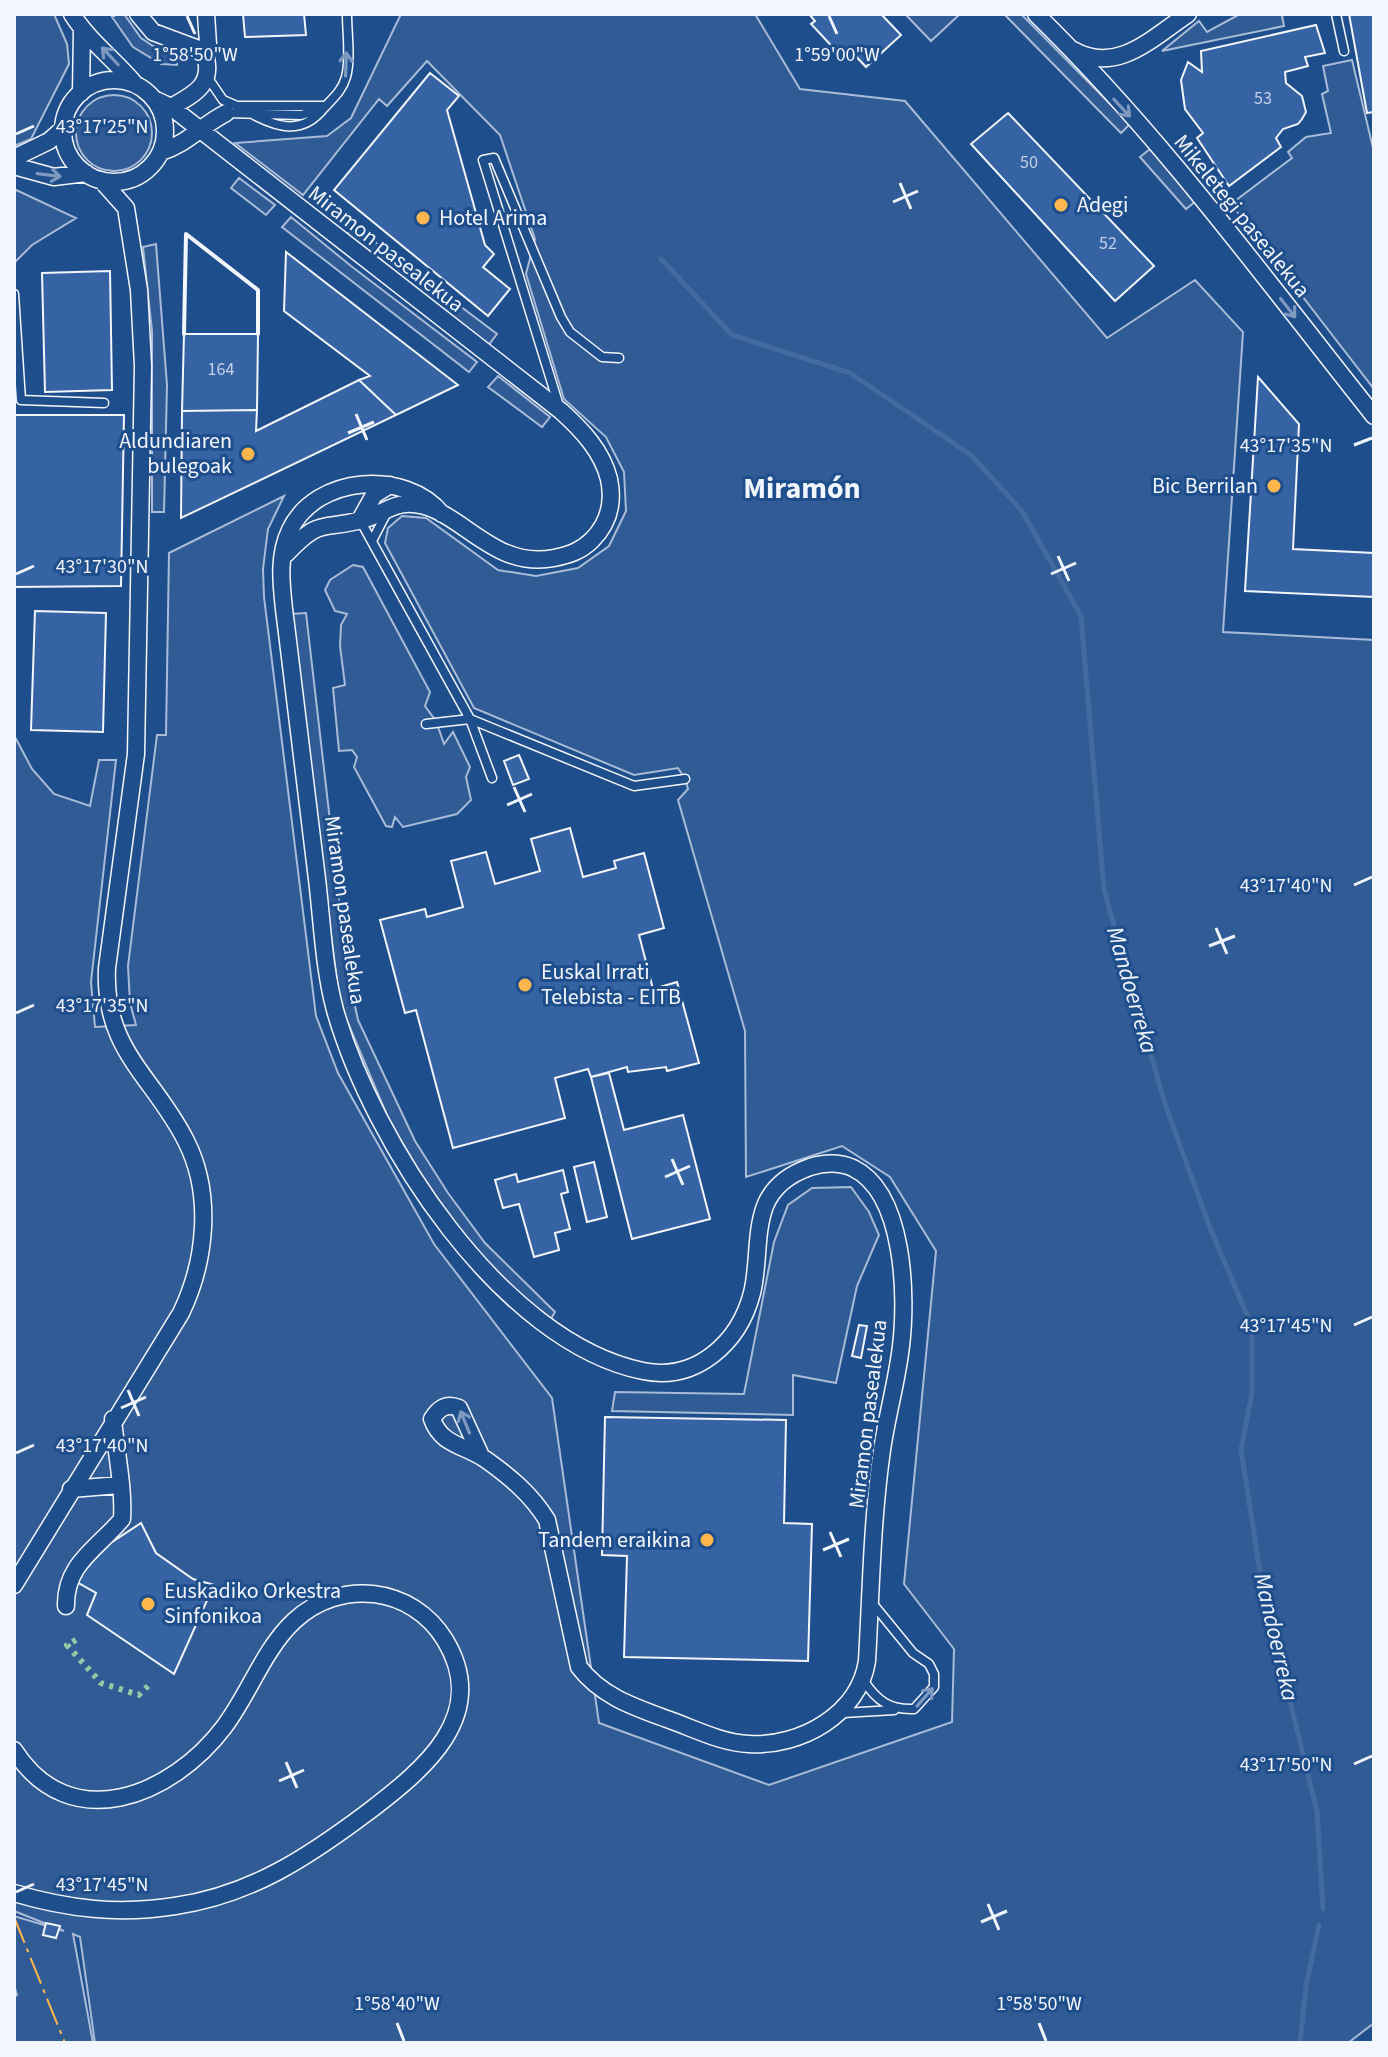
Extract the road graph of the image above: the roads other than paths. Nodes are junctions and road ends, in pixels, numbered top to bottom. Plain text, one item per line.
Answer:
1 (72, 14) edge
2 (138, 14) edge
3 (206, 14) edge
4 (347, 14) edge
5 (1036, 14) edge
6 (1188, 14) edge
7 (1336, 14) edge
8 (82, 29) junction
9 (1071, 49) junction
10 (204, 51) junction
11 (1344, 51) dead end
12 (208, 78) junction
13 (136, 85) junction
14 (81, 93) junction
15 (154, 99) junction
16 (326, 106) junction
17 (171, 107) junction
18 (226, 113) joint
19 (64, 128) junction
20 (199, 130) junction
21 (161, 152) junction
22 (14, 158) edge
23 (14, 166) edge
24 (142, 174) junction
25 (93, 176) junction
26 (126, 208) junction
27 (14, 294) edge
28 (619, 358) dead end
29 (104, 403) dead end
30 (561, 411) junction
31 (1374, 416) edge
32 (390, 485) junction
33 (329, 495) junction
34 (390, 508) junction
35 (442, 514) junction
36 (335, 524) junction
37 (362, 527) junction
38 (372, 541) junction
39 (282, 558) junction
40 (470, 719) junction
41 (426, 724) dead end
42 (492, 778) dead end
43 (685, 779) dead end
44 (113, 1419) junction
45 (481, 1456) dead end
46 (119, 1485) junction
47 (71, 1489) junction
48 (14, 1585) edge
49 (871, 1601) junction
50 (66, 1606) dead end
51 (864, 1681) junction
52 (898, 1710) junction
53 (843, 1713) junction
54 (14, 1750) edge
55 (14, 1893) edge

1 - 8 street, Miramon pasealekua
2 - 10 street
3 - 10 street
16 -> 4 lane
5 - 9 street, Mikeletegi pasealekua
6 - 9 street
7 - 11 lane
13 -> 8 street, Miramon pasealekua
8 - 14 street
9 -> 31 street, Mikeletegi pasealekua
10 - 12 street
12 - 16 lane
12 - 17 street
13 - 14 street
13 - 15 street, Miramon pasealekua
14 - 19 street
15 - 17 street, Miramon pasealekua
15 - 21 street
16 - 18 lane
17 - 20 street, Miramon pasealekua
18 - 20 street
19 - 22 street
19 - 25 street
20 - 21 street
20 - 30 street, Miramon pasealekua
21 - 24 street
23 -> 25 street
24 - 25 street
24 - 26 street
25 - 26 street
26 - 44 street
27 - 29 lane
28 - 30 lane
30 - 35 street, Miramon pasealekua
32 - 33 street, Miramon pasealekua
32 - 35 street, Miramon pasealekua
32 - 37 street
33 - 36 street
33 - 39 street, Miramon pasealekua
34 - 35 street, Miramon pasealekua
34 - 37 street, Miramon pasealekua
34 - 38 lane
36 - 37 street, Miramon pasealekua
36 - 39 street, Miramon pasealekua
37 - 38 lane
38 - 40 lane
39 - 49 street, Miramon pasealekua
40 - 41 lane
40 - 42 lane
40 - 43 lane
44 - 46 street
44 - 47 street
45 - 53 street
46 - 47 street
46 - 50 street
47 - 48 street
49 - 51 street, Miramon pasealekua
52 -> 49 lane
51 - 52 lane
51 - 53 street, Miramon pasealekua
52 - 53 lane
54 - 55 street

